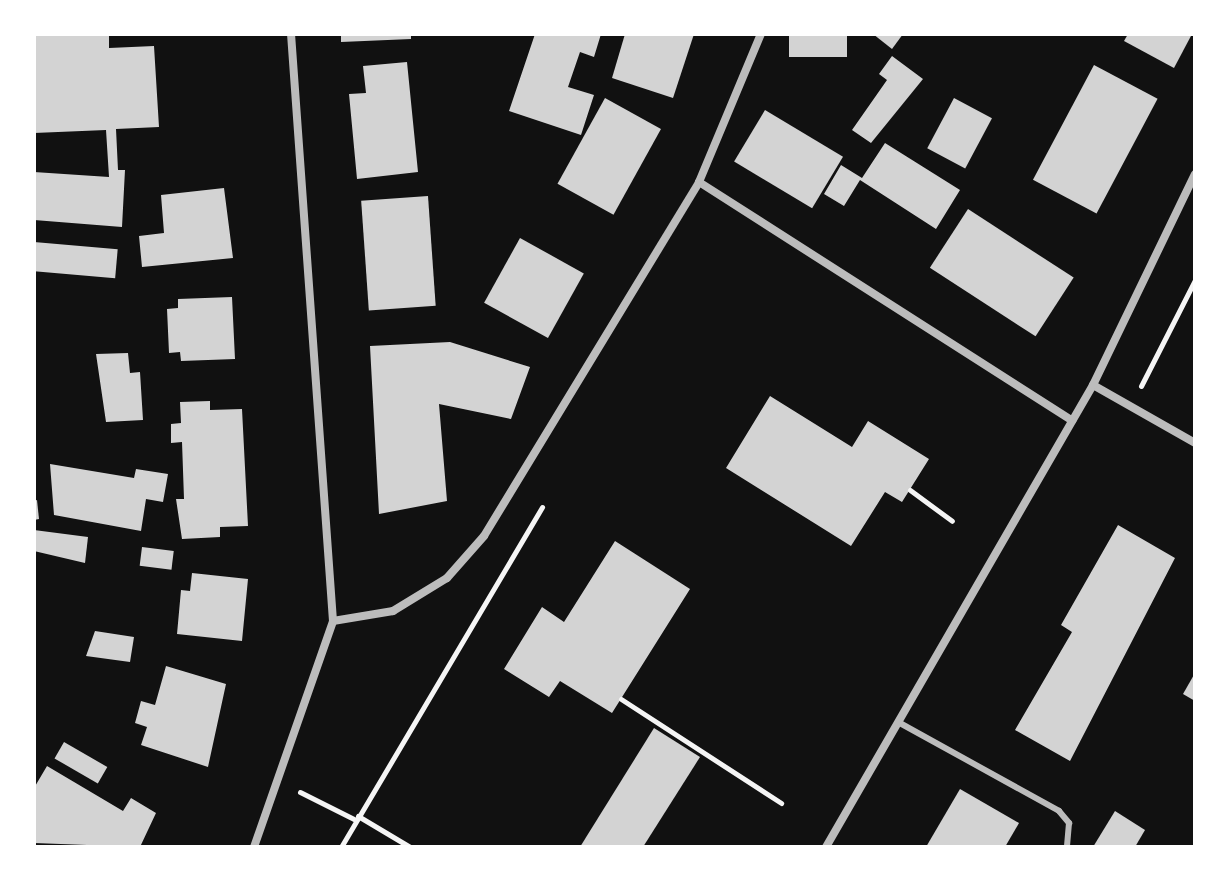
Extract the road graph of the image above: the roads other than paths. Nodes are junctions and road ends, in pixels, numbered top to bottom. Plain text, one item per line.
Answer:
1 (291, 34) edge
2 (761, 34) edge
3 (1195, 174) edge
4 (699, 182) junction
5 (1093, 385) junction
6 (1072, 421) junction
7 (1195, 443) edge
8 (333, 621) junction
9 (898, 722) junction
10 (254, 847) edge
11 (826, 847) edge
12 (1067, 847) edge

1 - 8 street
2 - 4 street
3 - 5 street
4 - 6 street
4 - 8 street
5 - 6 street
5 - 7 street
6 - 9 street
8 - 10 street
9 - 11 street
9 - 12 lane

